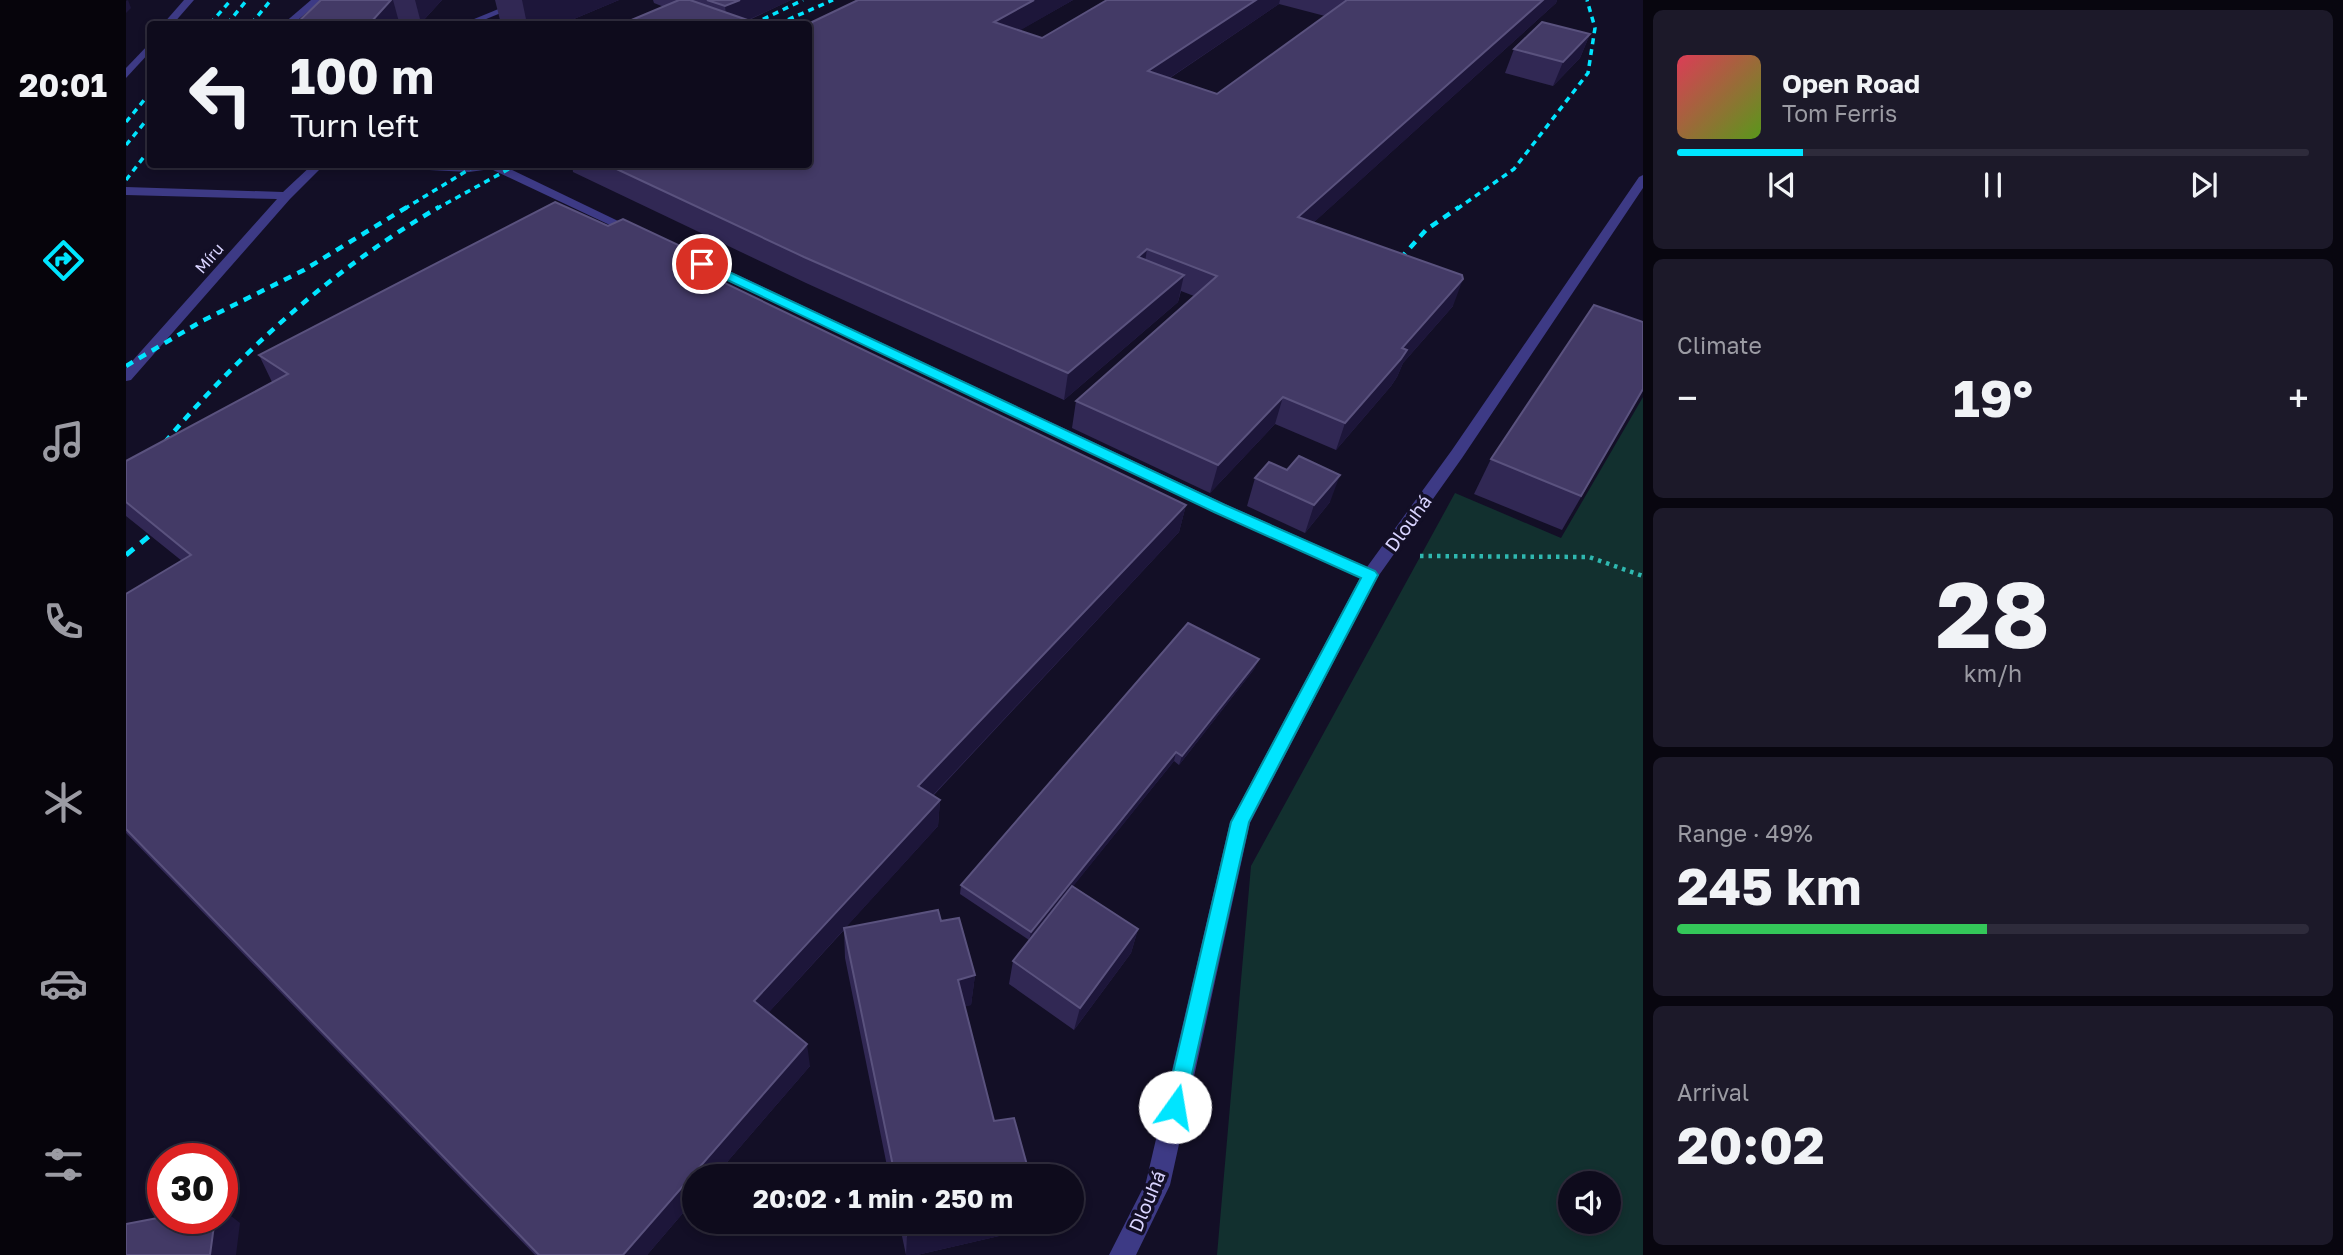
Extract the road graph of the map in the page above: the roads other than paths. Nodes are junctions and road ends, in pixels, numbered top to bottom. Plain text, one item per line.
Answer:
1 (189, 0) edge
2 (317, 0) edge
3 (489, 0) edge
4 (528, 0) edge
5 (172, 21) edge
6 (292, 21) edge
7 (469, 21) edge
8 (474, 21) edge
9 (147, 50) edge
10 (126, 75) edge
11 (316, 168) edge
12 (449, 168) edge
13 (479, 168) edge
14 (502, 168) edge
15 (1643, 179) edge
16 (126, 191) edge
17 (286, 196) junction
18 (643, 236) edge
19 (693, 260) edge
20 (126, 377) edge
21 (1370, 575) junction
22 (1122, 1255) edge

1 - 5 street
2 - 6 street
3 - 7 street
4 - 8 street
9 - 10 street
11 - 17 street, Míru
12 - 13 street
14 - 18 street
15 - 21 street, Dlouhá
16 - 17 street
17 - 20 street, Míru
19 - 21 street
21 - 22 street, Dlouhá

